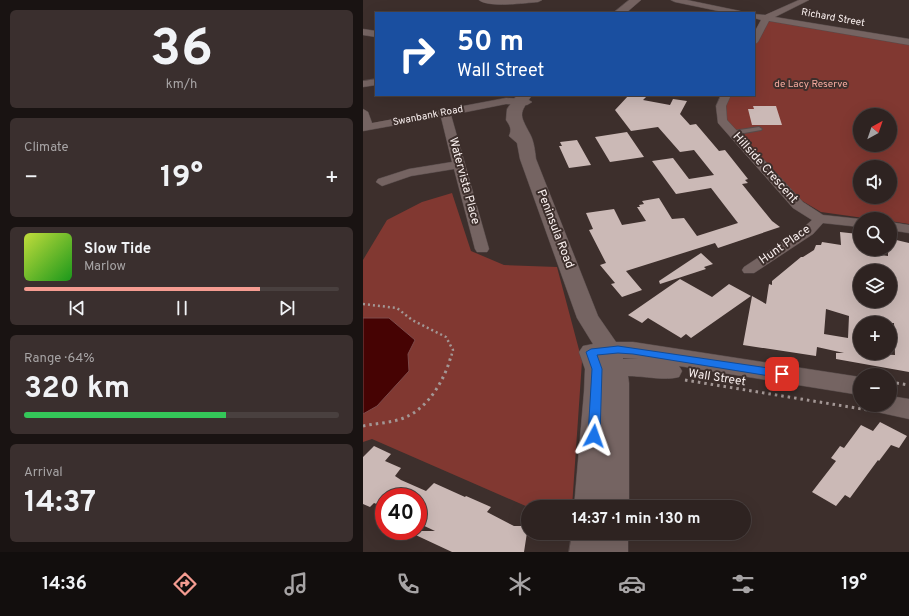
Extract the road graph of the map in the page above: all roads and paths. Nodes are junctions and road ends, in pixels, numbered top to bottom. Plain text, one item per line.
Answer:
1 (483, 0) edge
2 (538, 0) edge
3 (636, 0) edge
4 (675, 0) edge
5 (805, 0) edge
6 (624, 7) edge
7 (735, 12) edge
8 (755, 16) edge
9 (766, 18) junction
10 (363, 32) edge
11 (375, 34) edge
12 (755, 40) edge
13 (909, 42) edge
14 (375, 82) edge
15 (363, 84) edge
16 (726, 96) edge
17 (524, 101) edge
18 (363, 112) edge
19 (445, 113) junction
20 (366, 128) edge
21 (759, 129) dead end
22 (733, 133) junction
23 (460, 164) junction
24 (382, 182) dead end
25 (820, 219) junction
26 (853, 222) edge
27 (897, 227) edge
28 (909, 229) edge
29 (482, 250) dead end
30 (749, 270) dead end
31 (363, 304) edge
32 (602, 360) junction
33 (683, 380) dead end
34 (897, 383) edge
35 (909, 385) edge
36 (897, 392) edge
37 (909, 394) edge
38 (853, 396) edge
39 (853, 396) edge
40 (897, 406) edge
41 (909, 409) edge
42 (363, 426) edge
43 (589, 500) edge
44 (614, 500) edge
45 (586, 540) edge
46 (613, 540) edge
47 (585, 552) edge
48 (612, 552) edge

1 - 2 street
3 - 6 street
4 - 7 street
5 - 9 street
8 - 9 street, Richard Street
9 - 12 street
9 - 13 street, Richard Street
10 - 11 street
14 - 15 street
16 - 22 street, Hillside Crescent
17 - 19 street, Swanbank Road
17 - 32 street, Peninsula Road
18 - 20 street
19 - 20 street, Swanbank Road
19 - 23 street, Watervista Place
21 - 22 lane
22 - 25 street, Hillside Crescent
23 - 24 street
23 - 29 street, Watervista Place
25 - 26 street, Hillside Crescent
25 - 30 street, Hunt Place
27 - 28 street
31 - 42 path
32 - 38 street, Wall Street
32 - 43 street, Peninsula Road
32 - 44 street, Peninsula Road
33 - 39 path
34 - 35 path
36 - 37 street
40 - 41 street, Wall Street
45 - 47 street
46 - 48 street

